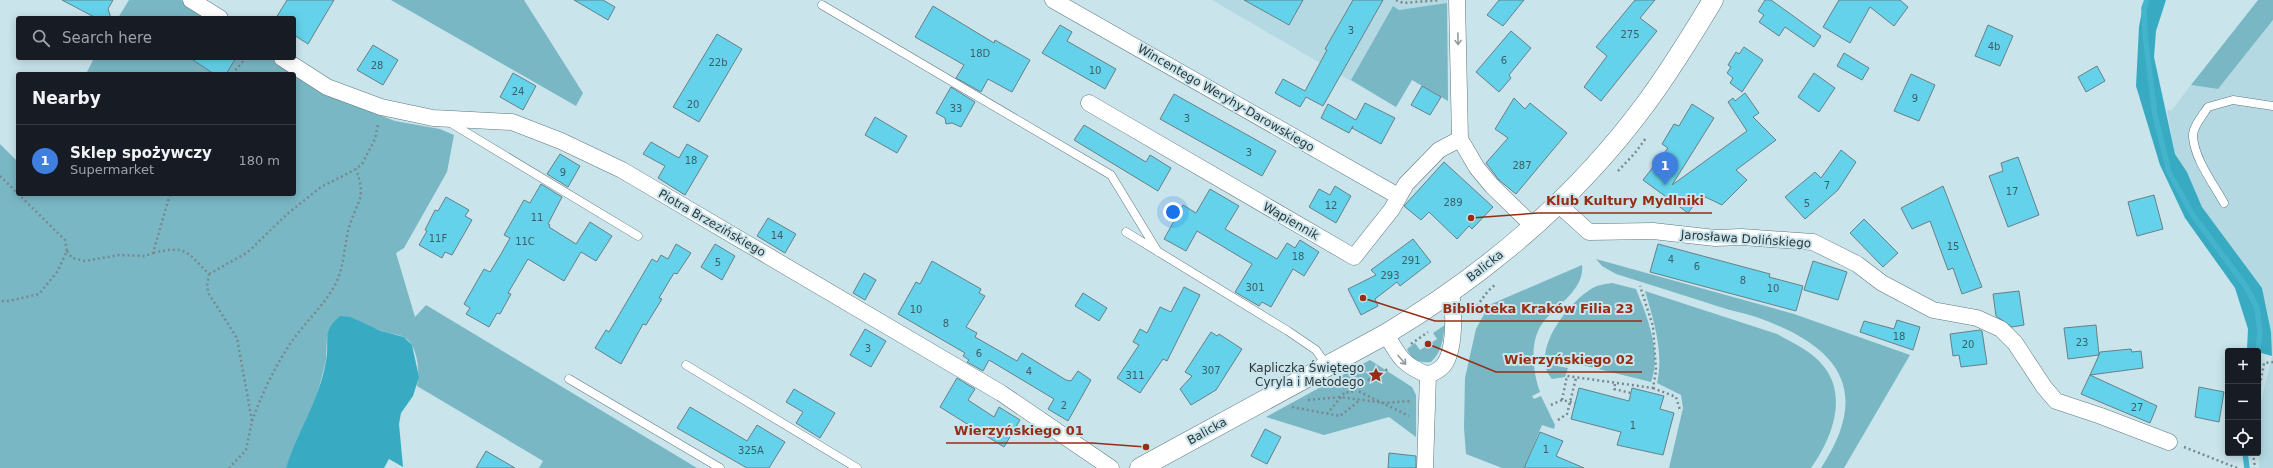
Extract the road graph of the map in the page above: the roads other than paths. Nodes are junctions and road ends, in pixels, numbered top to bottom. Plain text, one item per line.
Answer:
1 (191, 0) edge
2 (1053, 0) edge
3 (1458, 0) edge
4 (1713, 0) edge
5 (822, 4) dead end
6 (217, 16) edge
7 (285, 60) edge
8 (1089, 103) dead end
9 (2273, 106) edge
10 (443, 119) junction
11 (1460, 139) junction
12 (1398, 196) junction
13 (2224, 203) dead end
14 (1558, 204) junction
15 (1534, 226) junction
16 (1126, 232) dead end
17 (638, 236) dead end
18 (1158, 252) junction
19 (1451, 292) junction
20 (1386, 334) junction
21 (686, 365) dead end
22 (1327, 366) junction
23 (1428, 375) junction
24 (569, 379) dead end
25 (2169, 442) road end
26 (720, 468) edge
27 (857, 468) edge
28 (1110, 468) edge
29 (1140, 468) edge
30 (1425, 468) edge

1 - 6 street
2 - 12 street, Wincentego Weryhy-Darowskiego
3 -> 11 street
4 - 14 street, Balicka
5 - 18 lane
7 - 10 street, Piotra Brzezińskiego
8 - 12 street, Wapiennik
9 - 13 lane
10 - 17 lane
10 - 28 street, Piotra Brzezińskiego
11 - 12 street, Wapiennik
11 - 15 street
14 - 15 street, Balicka
14 - 25 street, Jarosława Dolińskiego
15 - 19 street, Balicka
16 - 18 lane
18 - 22 lane
19 - 20 street, Balicka
19 - 23 street
20 - 22 street, Balicka
20 -> 23 street
21 - 27 lane
22 - 29 street, Balicka
23 - 30 street
24 - 26 lane

